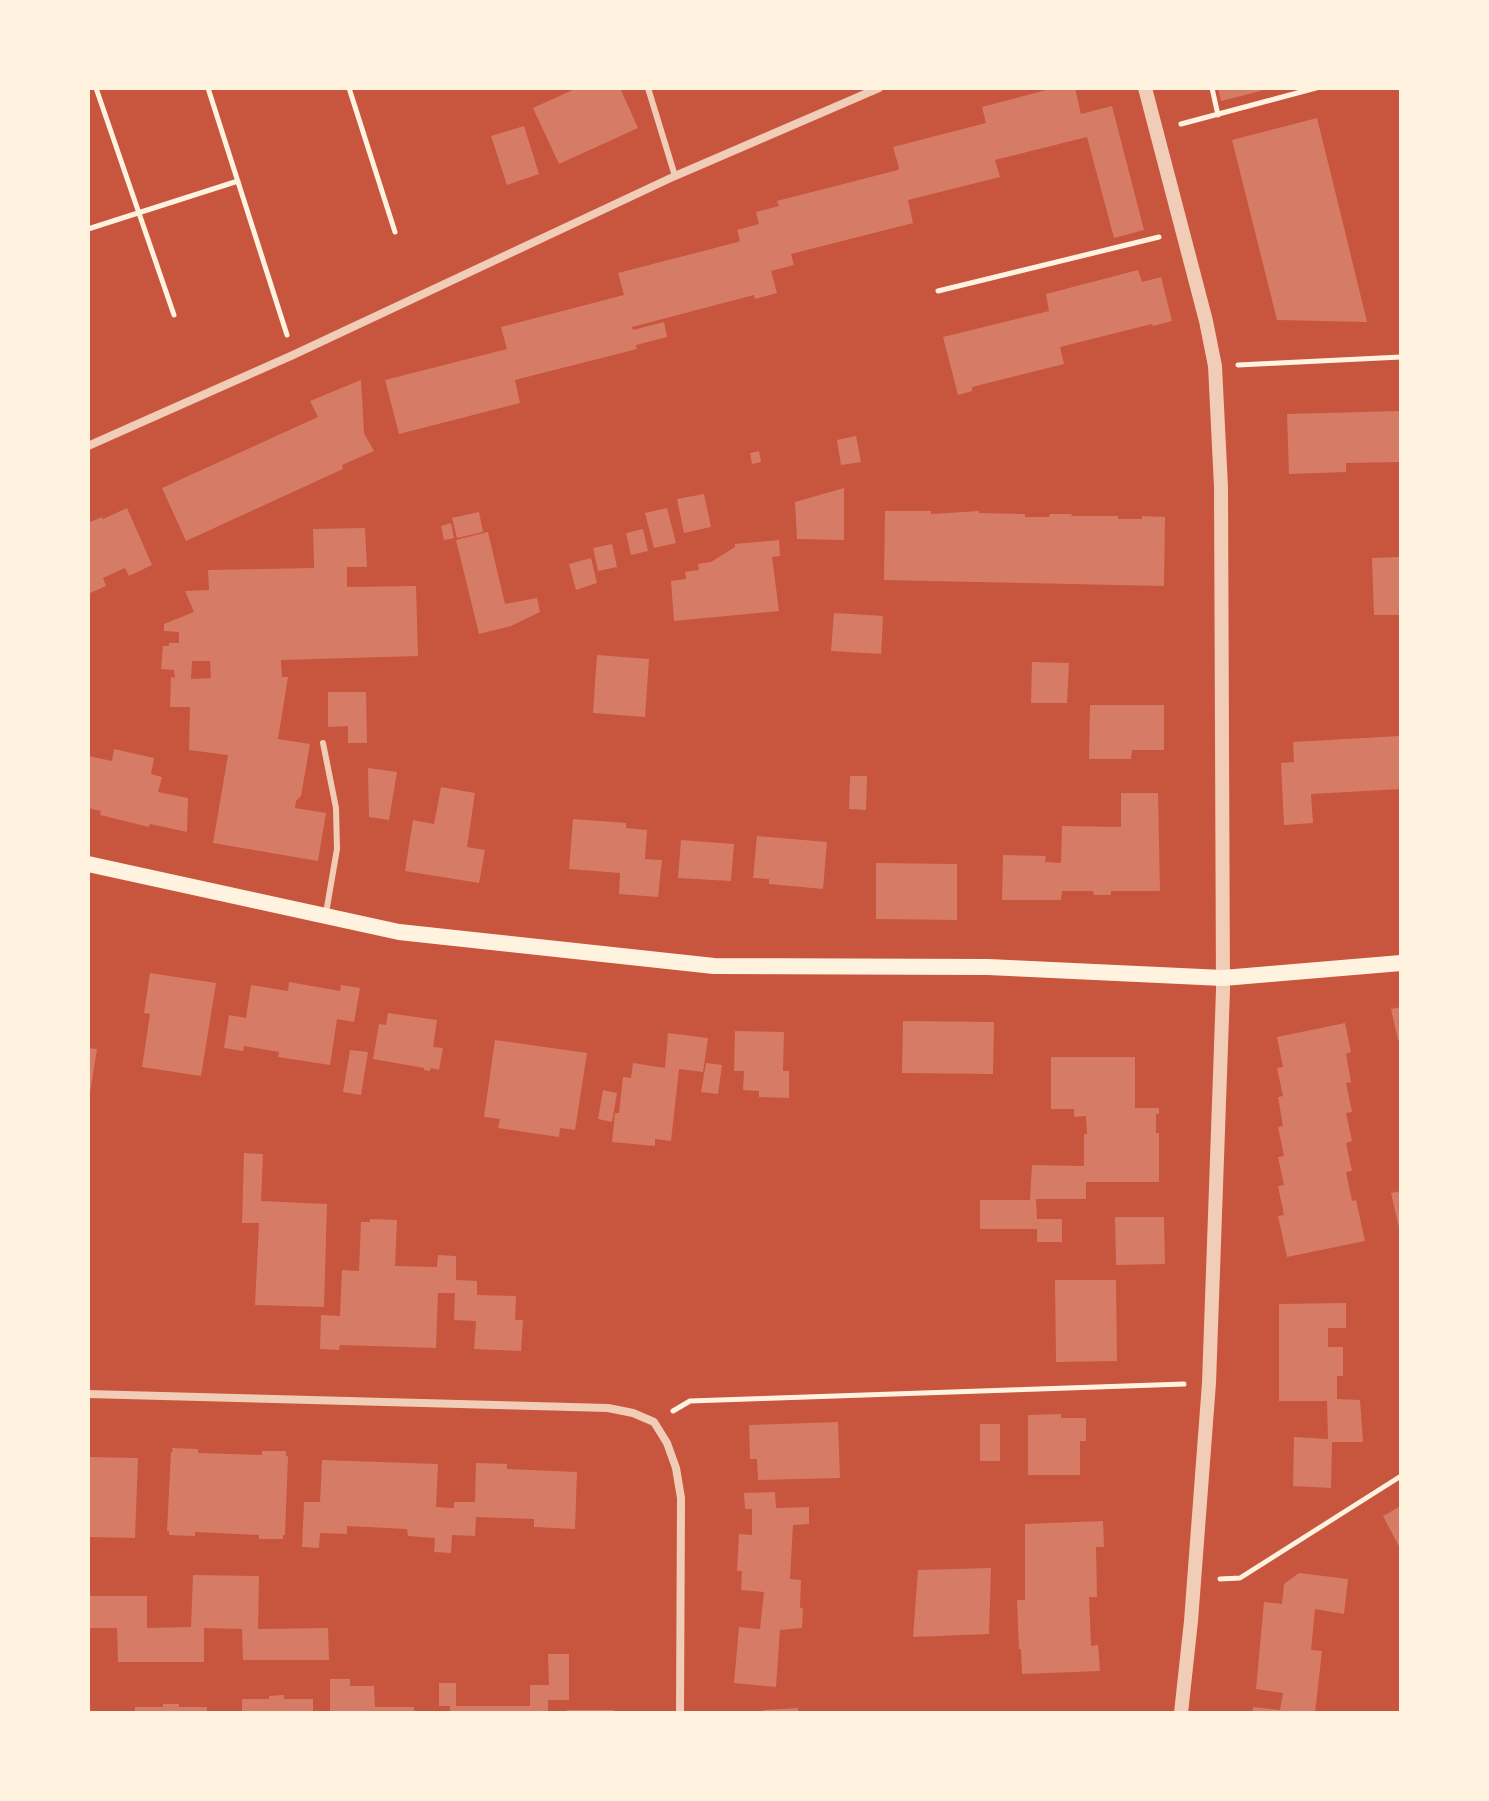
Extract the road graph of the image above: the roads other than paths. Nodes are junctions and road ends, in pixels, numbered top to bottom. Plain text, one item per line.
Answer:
1 (648, 88) edge
2 (879, 88) edge
3 (1145, 88) edge
4 (675, 176) junction
5 (88, 446) edge
6 (323, 743) dead end
7 (88, 864) edge
8 (325, 916) junction
9 (1401, 963) edge
10 (1223, 978) junction
11 (88, 1394) edge
12 (680, 1713) edge
13 (1181, 1713) edge

1 - 4 lane
2 - 4 street
3 - 10 street
4 - 5 street
6 - 8 lane
7 - 8 main road
8 - 10 main road
9 - 10 main road
10 - 13 street
11 - 12 street

